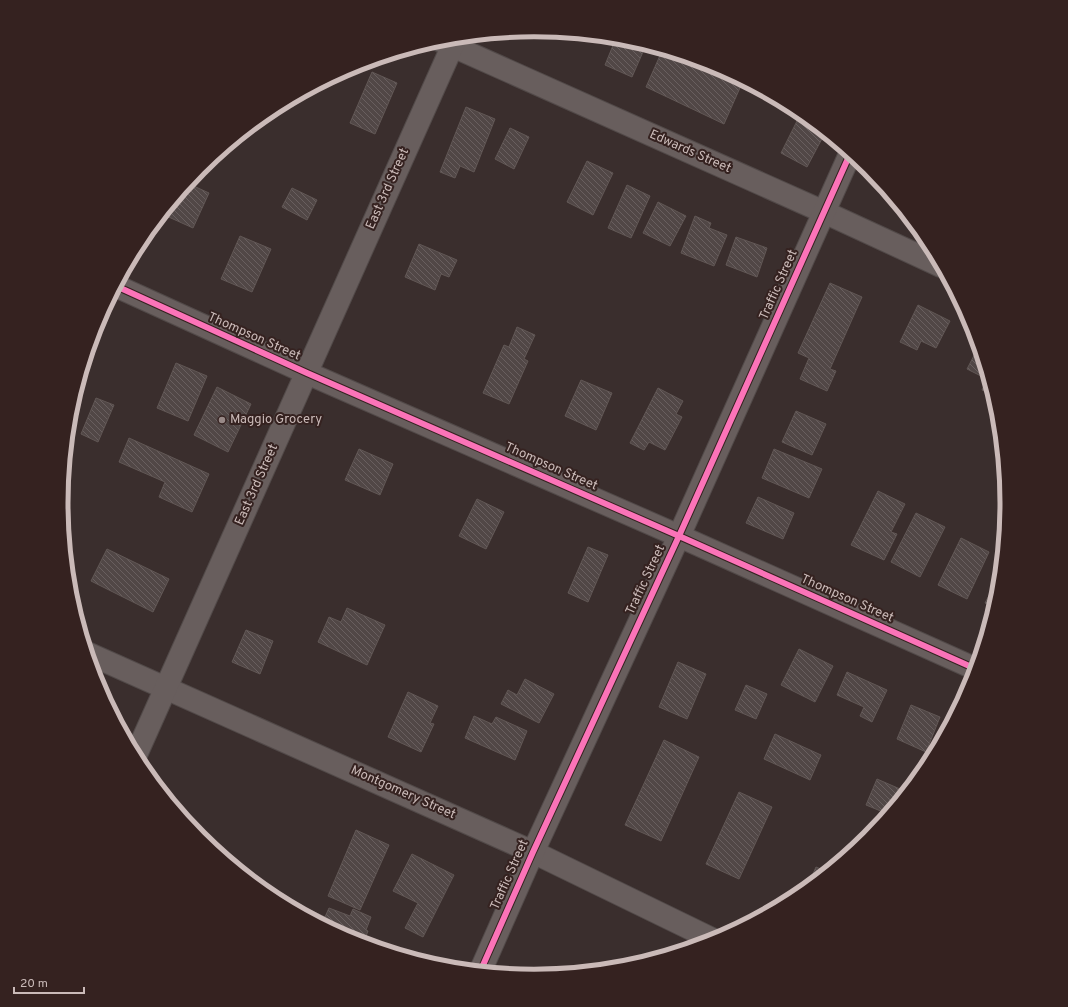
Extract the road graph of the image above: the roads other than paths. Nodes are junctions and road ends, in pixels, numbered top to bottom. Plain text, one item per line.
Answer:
1 (455, 44) edge
2 (447, 45) edge
3 (848, 159) edge
4 (824, 212) junction
5 (933, 262) edge
6 (121, 288) edge
7 (307, 373) junction
8 (679, 536) junction
9 (93, 656) edge
10 (971, 667) edge
11 (166, 688) junction
12 (138, 750) edge
13 (533, 852) junction
14 (707, 936) edge
15 (482, 967) edge

1 - 4 street, Edwards Street
2 - 7 street, East 3rd Street
3 - 4 street, Traffic Street
4 - 5 street, Edwards Street
4 - 8 street, Traffic Street
6 - 7 street, Thompson Street
7 - 8 street, Thompson Street
7 - 11 street, East 3rd Street
8 - 10 street, Thompson Street
8 - 13 street, Traffic Street
9 - 11 street, Montgomery Street
11 - 12 street, East 3rd Street
11 - 13 street, Montgomery Street
13 - 14 street, Montgomery Street
13 - 15 street, Traffic Street

